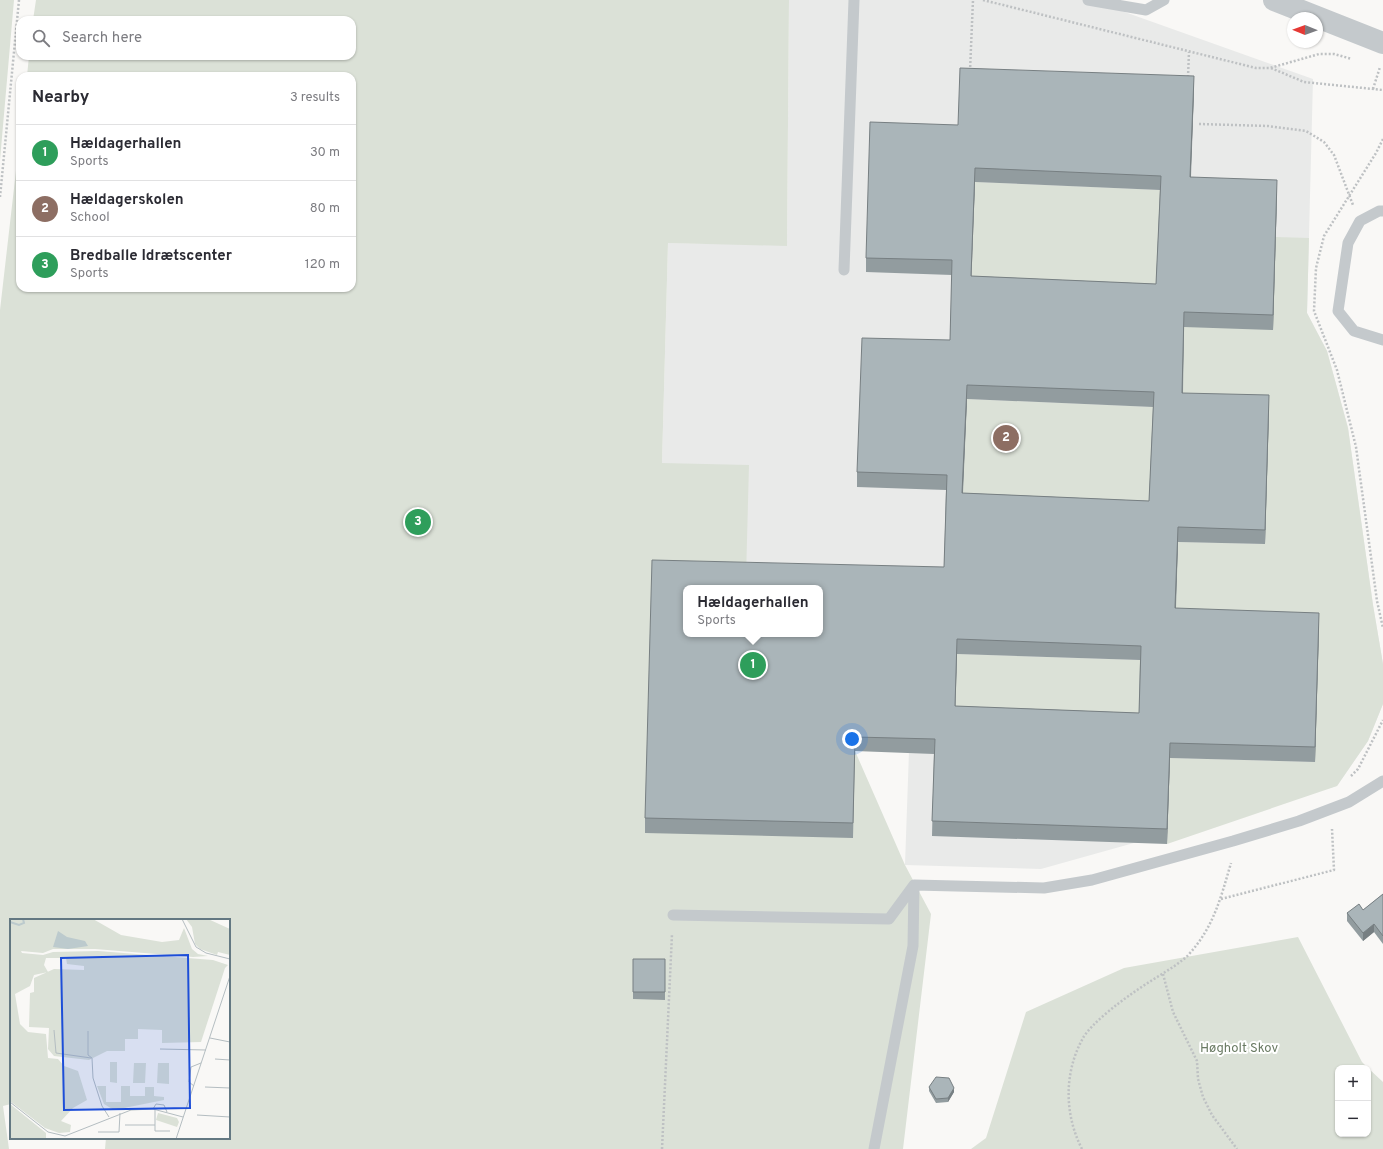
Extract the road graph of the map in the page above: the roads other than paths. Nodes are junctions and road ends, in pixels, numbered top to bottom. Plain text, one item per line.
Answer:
1 (854, 0) edge
2 (1088, 0) edge
3 (1164, 0) edge
4 (1274, 0) edge
5 (1383, 44) edge
6 (1383, 211) edge
7 (844, 270) dead end
8 (1383, 340) edge
9 (1383, 781) edge
10 (914, 885) junction
11 (673, 915) road end
12 (874, 1149) edge

1 - 7 lane
2 - 3 lane
4 - 5 street
6 - 8 lane
9 - 10 lane
10 - 11 lane
10 - 12 lane

